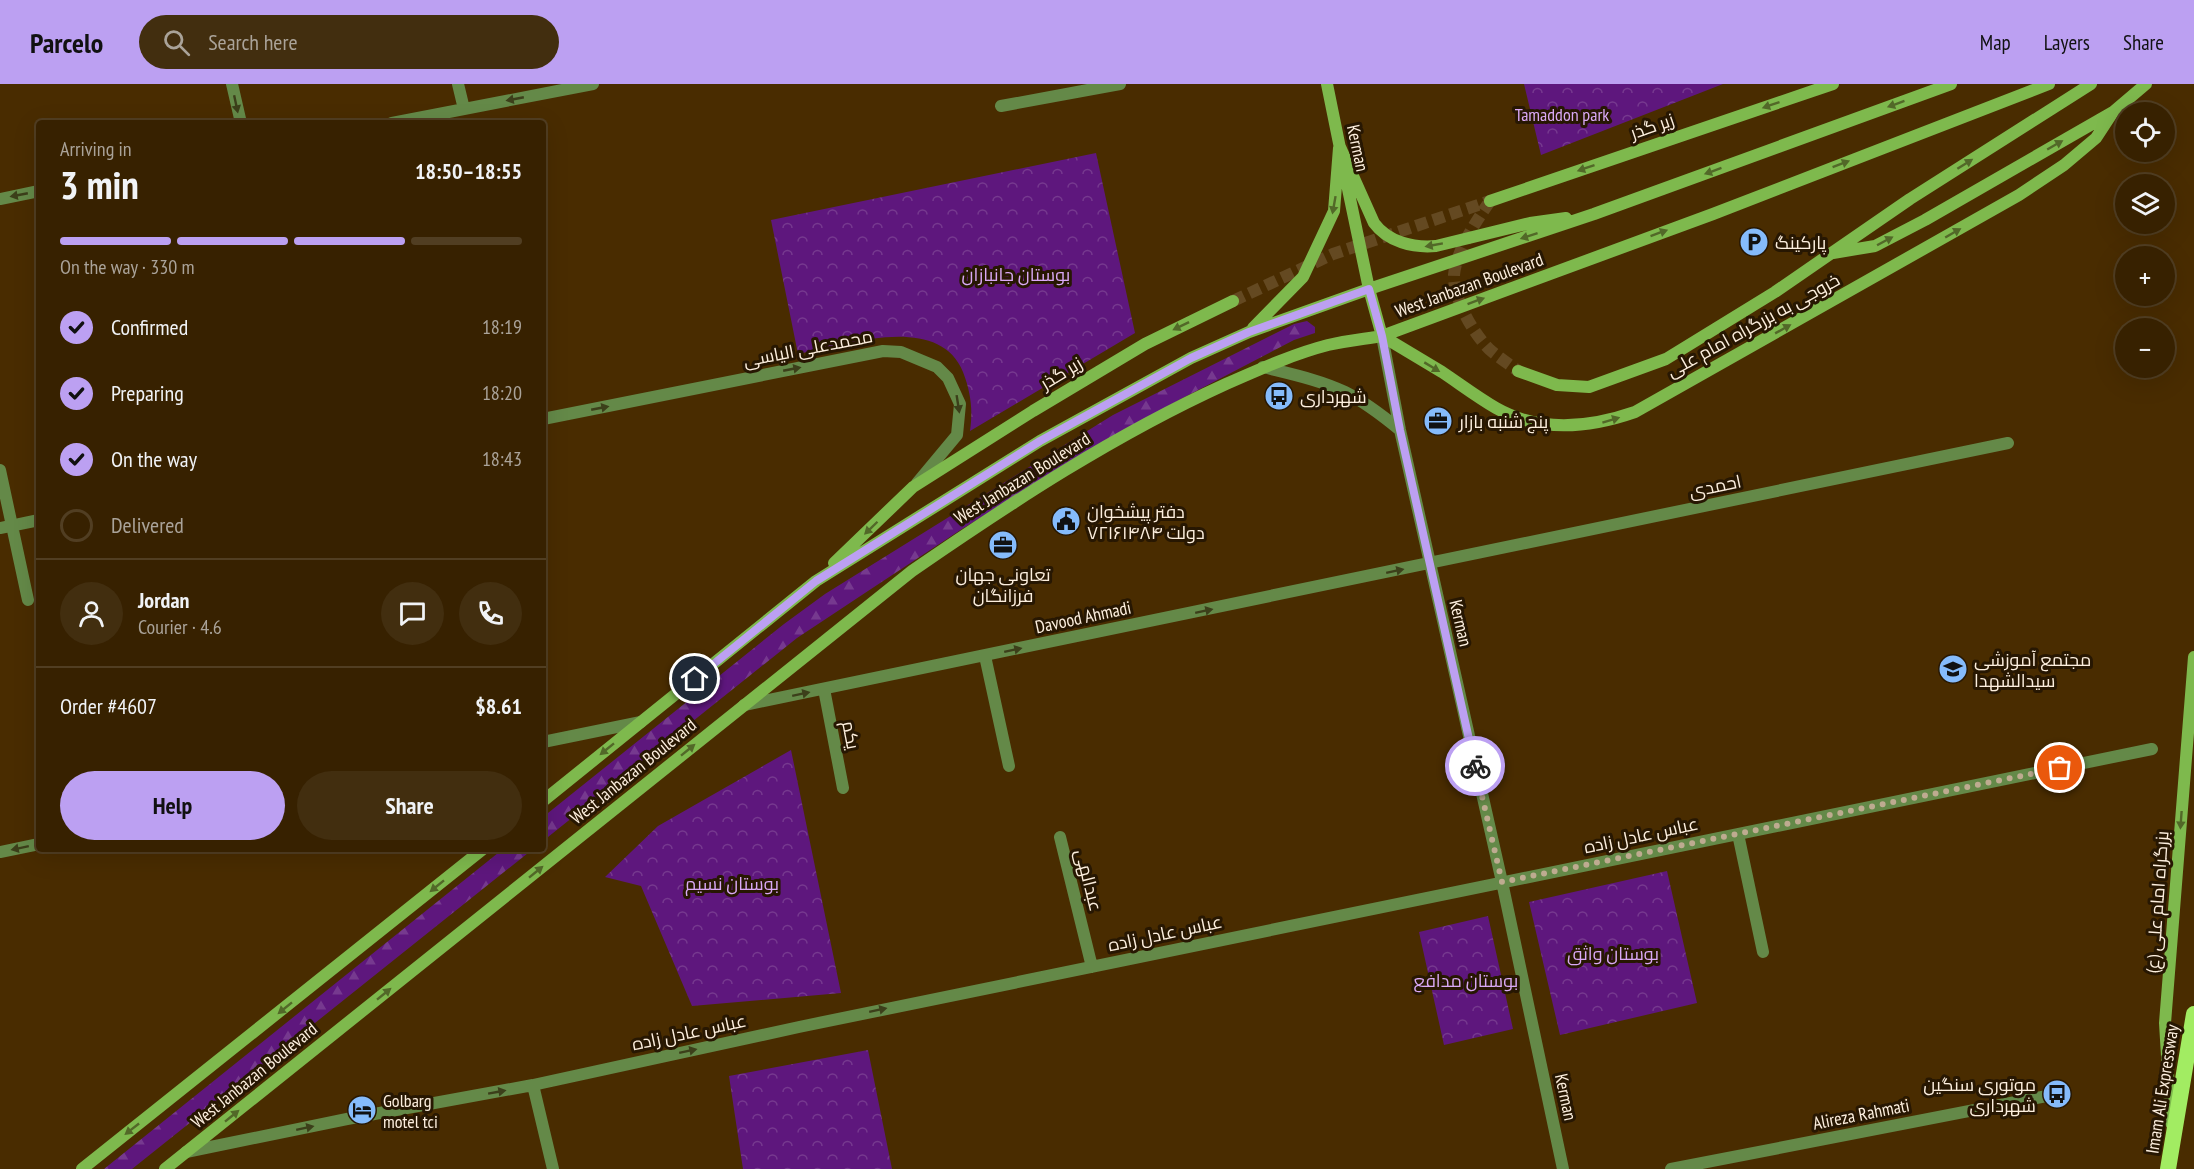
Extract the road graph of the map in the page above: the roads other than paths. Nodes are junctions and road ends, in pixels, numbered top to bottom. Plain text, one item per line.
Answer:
1 (232, 84) edge
2 (458, 84) edge
3 (593, 84) edge
4 (1120, 84) edge
5 (1327, 84) edge
6 (1951, 84) edge
7 (2049, 84) edge
8 (2091, 84) edge
9 (2146, 84) edge
10 (1830, 85) edge
11 (1001, 106) dead end
12 (464, 109) junction
13 (2114, 112) junction
14 (240, 120) edge
15 (407, 120) edge
16 (1340, 147) junction
17 (36, 192) edge
18 (0, 199) edge
19 (1490, 201) dead end
20 (1594, 214) junction
21 (1829, 254) junction
22 (1369, 289) junction
23 (1233, 300) tunnel mouth
24 (1249, 332) junction
25 (1382, 336) junction
26 (1263, 368) junction
27 (1518, 371) tunnel mouth
28 (546, 418) edge
29 (1400, 430) junction
30 (2008, 443) dead end
31 (0, 470) edge
32 (913, 487) junction
33 (36, 521) edge
34 (6, 527) edge
35 (1430, 564) junction
36 (816, 581) junction
37 (28, 600) dead end
38 (985, 656) junction
39 (2194, 657) edge
40 (824, 689) junction
41 (744, 705) junction
42 (641, 722) junction
43 (546, 741) edge
44 (2152, 749) dead end
45 (1009, 766) dead end
46 (843, 788) dead end
47 (546, 799) edge
48 (1738, 834) junction
49 (1060, 837) dead end
50 (36, 845) edge
51 (0, 852) edge
52 (479, 852) edge
53 (1502, 882) junction
54 (1764, 952) dead end
55 (1092, 967) junction
56 (2194, 1014) edge
57 (533, 1085) junction
58 (2057, 1094) dead end
59 (2173, 1149) junction
60 (186, 1152) junction
61 (82, 1169) edge
62 (165, 1169) edge
63 (553, 1169) edge
64 (1563, 1169) edge
65 (1671, 1169) edge
66 (2168, 1169) edge

1 -> 14 street
2 - 12 street
3 -> 12 street
4 - 11 street
5 - 16 main road, Kerman
6 -> 20 main road, West Janbazan Boulevard
25 -> 7 main road, West Janbazan Boulevard
21 -> 8 main road
9 - 13 main road
10 -> 19 main road, زیر گذر
12 - 15 street
21 -> 13 main road
25 -> 13 main road, خروجی به بزرگراه امام علی
20 -> 16 main road
16 - 22 main road, Kerman
16 -> 24 main road
17 -> 18 street
20 -> 22 main road, West Janbazan Boulevard
21 - 27 main road
22 - 24 main road, West Janbazan Boulevard
22 - 25 main road, Kerman
23 -> 32 main road, زیر گذر
24 - 36 main road, West Janbazan Boulevard
25 - 26 main road, West Janbazan Boulevard
25 - 29 street, Kerman
26 - 29 street
26 - 41 main road, West Janbazan Boulevard
28 -> 32 street, محمدعلی الیاسی
29 - 35 street, Kerman
30 - 35 street, احمدی
31 - 34 street
32 -> 36 main road, زیر گذر
33 - 34 street
34 - 37 street
38 -> 35 street, Davood Ahmadi
35 - 53 street, Kerman
36 - 42 main road, West Janbazan Boulevard
38 - 40 street, Davood Ahmadi
38 - 45 street
39 -> 59 main road, بزرگراه امام علی (ع)
41 -> 40 street, Davood Ahmadi
40 - 46 street, یکم
60 -> 41 main road, West Janbazan Boulevard
42 - 43 street
42 -> 47 main road, West Janbazan Boulevard
44 - 48 street, عباس عادل زاده
48 - 53 street, عباس عادل زاده
48 - 54 street
49 - 55 street, عبدالهی
50 -> 51 street
52 -> 61 main road, West Janbazan Boulevard
53 - 55 street, عباس عادل زاده
53 - 64 street, Kerman
57 -> 55 street, عباس عادل زاده
56 - 59 highway, Imam Ali Expressway
60 -> 57 street, عباس عادل زاده
57 - 63 street
58 - 65 street, Alireza Rahmati
59 - 66 highway, Imam Ali Expressway
60 - 62 main road, West Janbazan Boulevard

